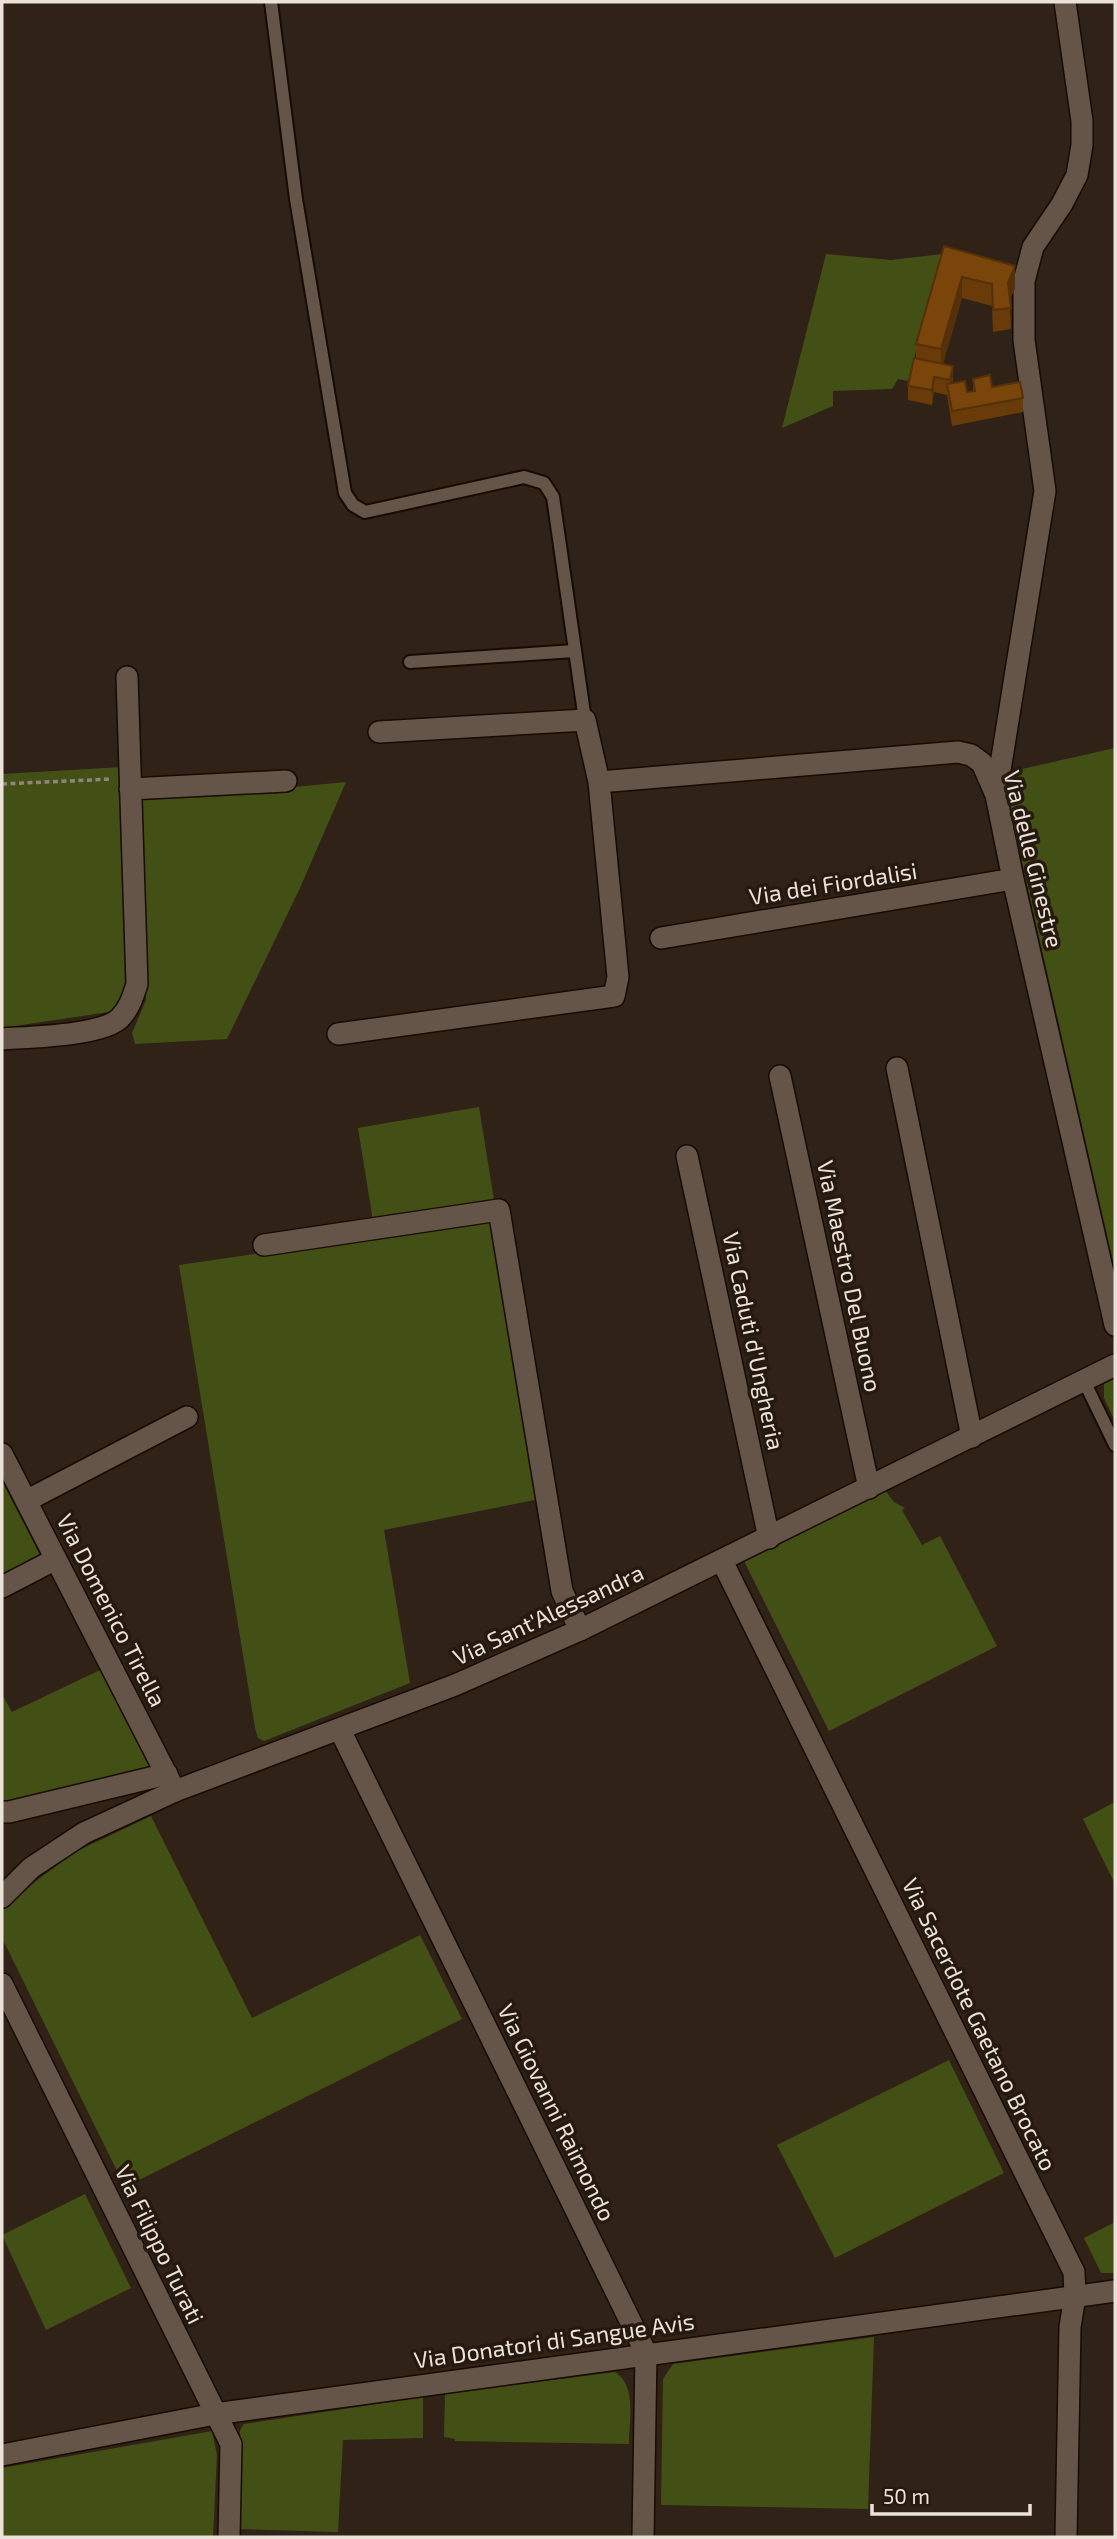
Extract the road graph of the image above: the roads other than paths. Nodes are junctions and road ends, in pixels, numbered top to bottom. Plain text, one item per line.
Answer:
1 (271, 2) edge
2 (1065, 2) edge
3 (574, 651) junction
4 (410, 662) dead end
5 (127, 677) dead end
6 (585, 720) junction
7 (379, 732) dead end
8 (286, 781) dead end
9 (599, 782) junction
10 (130, 784) junction
11 (996, 795) junction
12 (1013, 879) junction
13 (661, 938) dead end
14 (338, 1034) dead end
15 (2, 1039) edge
16 (897, 1068) dead end
17 (780, 1076) dead end
18 (687, 1156) dead end
19 (264, 1245) dead end
20 (1115, 1325) edge
21 (1115, 1365) edge
22 (1084, 1381) junction
23 (187, 1417) dead end
24 (972, 1437) junction
25 (1115, 1445) edge
26 (2, 1454) edge
27 (869, 1488) junction
28 (26, 1501) junction
29 (769, 1538) junction
30 (56, 1559) junction
31 (722, 1561) junction
32 (2, 1587) edge
33 (579, 1630) junction
34 (340, 1730) junction
35 (171, 1782) junction
36 (2, 1812) edge
37 (2, 1896) edge
38 (2, 1984) edge
39 (1115, 2291) edge
40 (1075, 2296) junction
41 (646, 2353) junction
42 (215, 2414) junction
43 (2, 2455) edge
44 (229, 2537) edge
45 (643, 2537) edge
46 (1066, 2537) edge

1 - 3 lane
2 - 11 street
3 - 4 lane
3 - 6 lane
5 - 10 street
6 - 7 street
6 - 9 street
8 - 10 street
9 - 11 street, Via delle Ginestre
9 - 14 street
10 - 15 street
11 - 12 street, Via delle Ginestre
12 - 13 street, Via dei Fiordalisi
12 - 20 street, Via delle Ginestre
16 - 24 street
17 - 27 street, Via Maestro Del Buono
18 - 29 street, Via Caduti d'Ungheria
19 - 33 street
21 - 22 street, Via Sant'Alessandra
22 - 24 street, Via Sant'Alessandra
22 - 25 lane
23 - 28 street
24 - 27 street, Via Sant'Alessandra
26 - 28 street, Via Domenico Tirella
27 - 29 street, Via Sant'Alessandra
28 - 30 street, Via Domenico Tirella
29 - 31 street, Via Sant'Alessandra
30 - 32 street
30 - 35 street, Via Domenico Tirella
31 - 33 street, Via Sant'Alessandra
31 - 40 street, Via Sacerdote Gaetano Brocato
33 - 34 street, Via Sant'Alessandra
34 - 35 street, Via Sant'Alessandra
34 - 41 street, Via Giovanni Raimondo
35 - 36 street
35 - 37 street, Via Sant'Alessandra
38 - 42 street, Via Filippo Turati
39 - 40 street, Via Donatori di Sangue Avis
40 - 41 street, Via Donatori di Sangue Avis
40 - 46 street, Via Sacerdote Gaetano Brocato
41 - 42 street, Via Donatori di Sangue Avis
41 - 45 street, Via Giovanni Raimondo
42 - 43 street, Via Donatori di Sangue Avis
42 - 44 street, Via Filippo Turati

